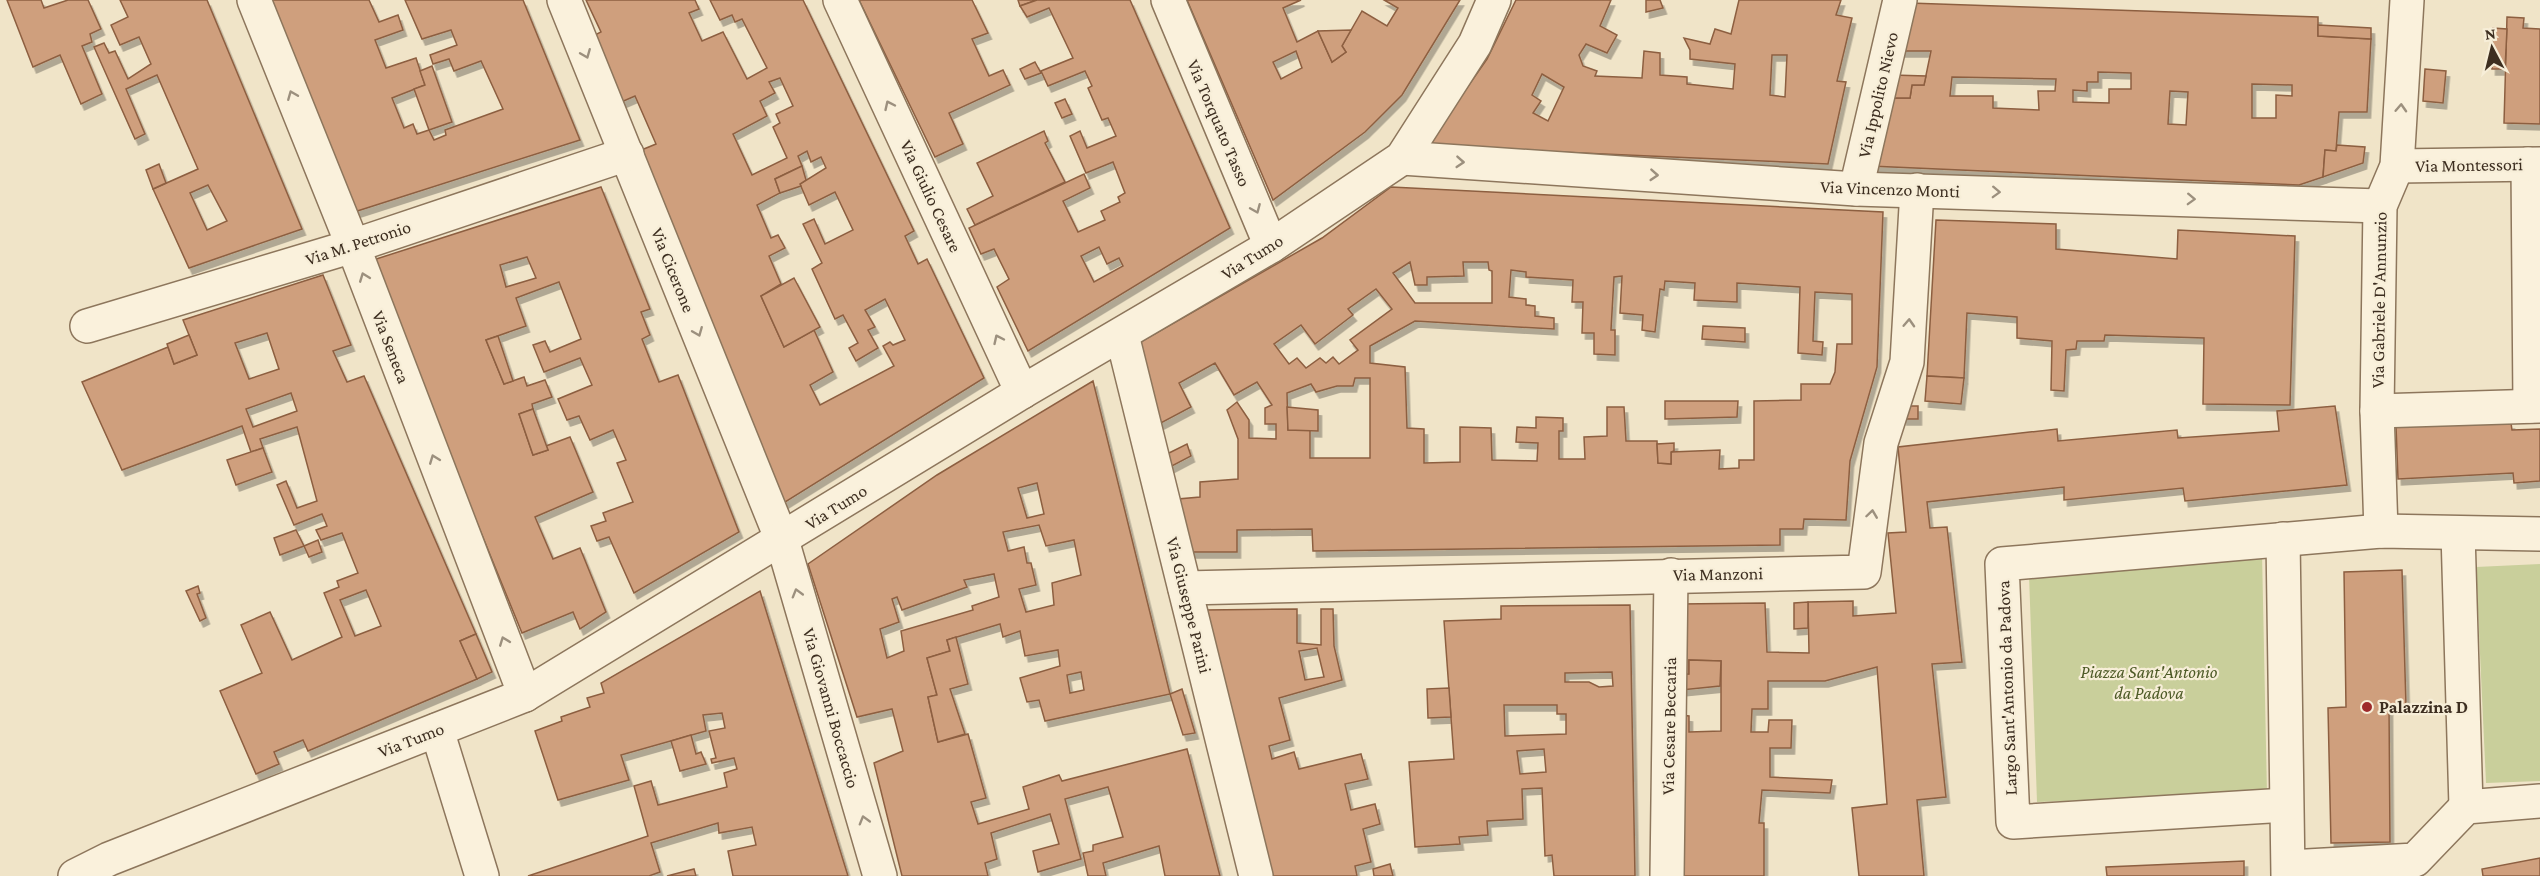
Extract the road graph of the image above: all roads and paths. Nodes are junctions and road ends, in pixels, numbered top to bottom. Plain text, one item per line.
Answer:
1 (254, 0) edge
2 (564, 0) edge
3 (840, 0) edge
4 (1168, 0) edge
5 (1494, 0) edge
6 (1900, 0) edge
7 (2407, 0) edge
8 (627, 154) junction
9 (1401, 158) junction
10 (2534, 164) edge
11 (2397, 166) junction
12 (1856, 189) junction
13 (1917, 190) junction
14 (2380, 206) junction
15 (352, 246) junction
16 (1271, 246) junction
17 (87, 327) dead end
18 (1122, 334) junction
19 (1022, 392) junction
20 (2535, 406) edge
21 (2377, 411) junction
22 (2380, 531) junction
23 (2458, 533) junction
24 (2540, 534) edge
25 (2283, 538) junction
26 (782, 540) junction
27 (1671, 575) junction
28 (1185, 588) junction
29 (525, 695) junction
30 (437, 730) junction
31 (2540, 801) edge
32 (2286, 805) junction
33 (2466, 807) junction
34 (2288, 871) edge
35 (75, 876) edge
36 (482, 876) edge
37 (880, 876) edge
38 (1256, 876) edge
39 (1667, 876) edge

15 -> 1 street, Via Seneca
2 -> 8 street, Via Cicerone
19 -> 3 street, Via Giulio Cesare
4 -> 16 street, Via Torquato Tasso
5 - 9 street, Via Tumo
6 - 12 street, Via Ippolito Nievo
11 -> 7 street, Via Gabriele D'Annunzio
8 - 15 street, Via M. Petronio
8 -> 26 street, Via Cicerone
9 -> 12 street, Via Vincenzo Monti
9 - 16 street, Via Tumo
10 - 11 street, Via Montessori
10 - 20 street
11 - 14 street, Via Gabriele D'Annunzio
12 - 13 street, Via Vincenzo Monti
13 -> 14 street, Via Vincenzo Monti
27 -> 13 street, Via Manzoni
14 - 21 street, Via Gabriele D'Annunzio
15 - 17 street, Via M. Petronio
29 -> 15 street, Via Seneca
16 - 18 street, Via Tumo
18 - 19 street, Via Tumo
18 - 28 street, Via Giuseppe Parini
19 - 26 street, Via Tumo
20 - 21 street
21 - 22 street, Via Gabriele D'Annunzio
22 - 23 street, Largo Sant'Antonio da Padova
22 - 25 street, Largo Sant'Antonio da Padova
23 - 24 street, Largo Sant'Antonio da Padova
23 - 33 street
25 - 32 street
25 - 32 street, Largo Sant'Antonio da Padova
26 - 29 street, Via Tumo
37 -> 26 street, Via Giovanni Boccaccio
27 - 28 street, Via Manzoni
27 - 39 street, Via Cesare Beccaria
28 - 38 street, Via Giuseppe Parini
29 - 30 street, Via Tumo
30 - 35 street, Via Tumo
30 - 36 street
31 - 33 street
32 - 34 street
33 - 34 street

